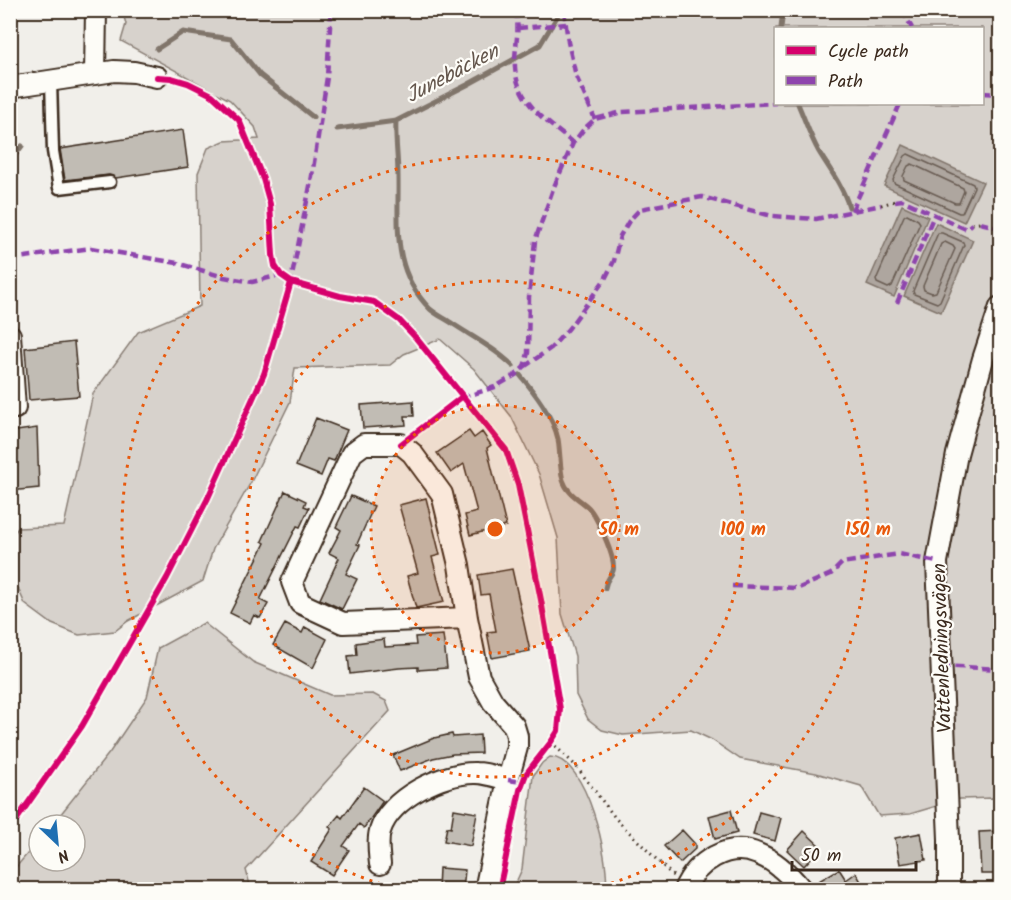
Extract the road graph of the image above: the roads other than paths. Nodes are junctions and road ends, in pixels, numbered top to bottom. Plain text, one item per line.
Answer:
1 (96, 10) edge
2 (95, 74) junction
3 (157, 77) dead end
4 (51, 81) junction
5 (10, 87) edge
6 (110, 182) dead end
7 (1000, 307) edge
8 (10, 335) edge
9 (10, 408) edge
10 (467, 618) junction
11 (508, 780) junction
12 (380, 864) dead end
13 (685, 889) edge
14 (485, 890) edge
15 (802, 890) edge
16 (949, 890) edge

1 - 2 street
2 - 3 street
2 - 4 street
4 - 5 street
4 - 6 lane
7 - 16 street, Vattenledningsvägen
8 - 9 street
10 - 10 street
10 - 11 street
11 - 12 street
11 - 14 street
13 - 15 street

